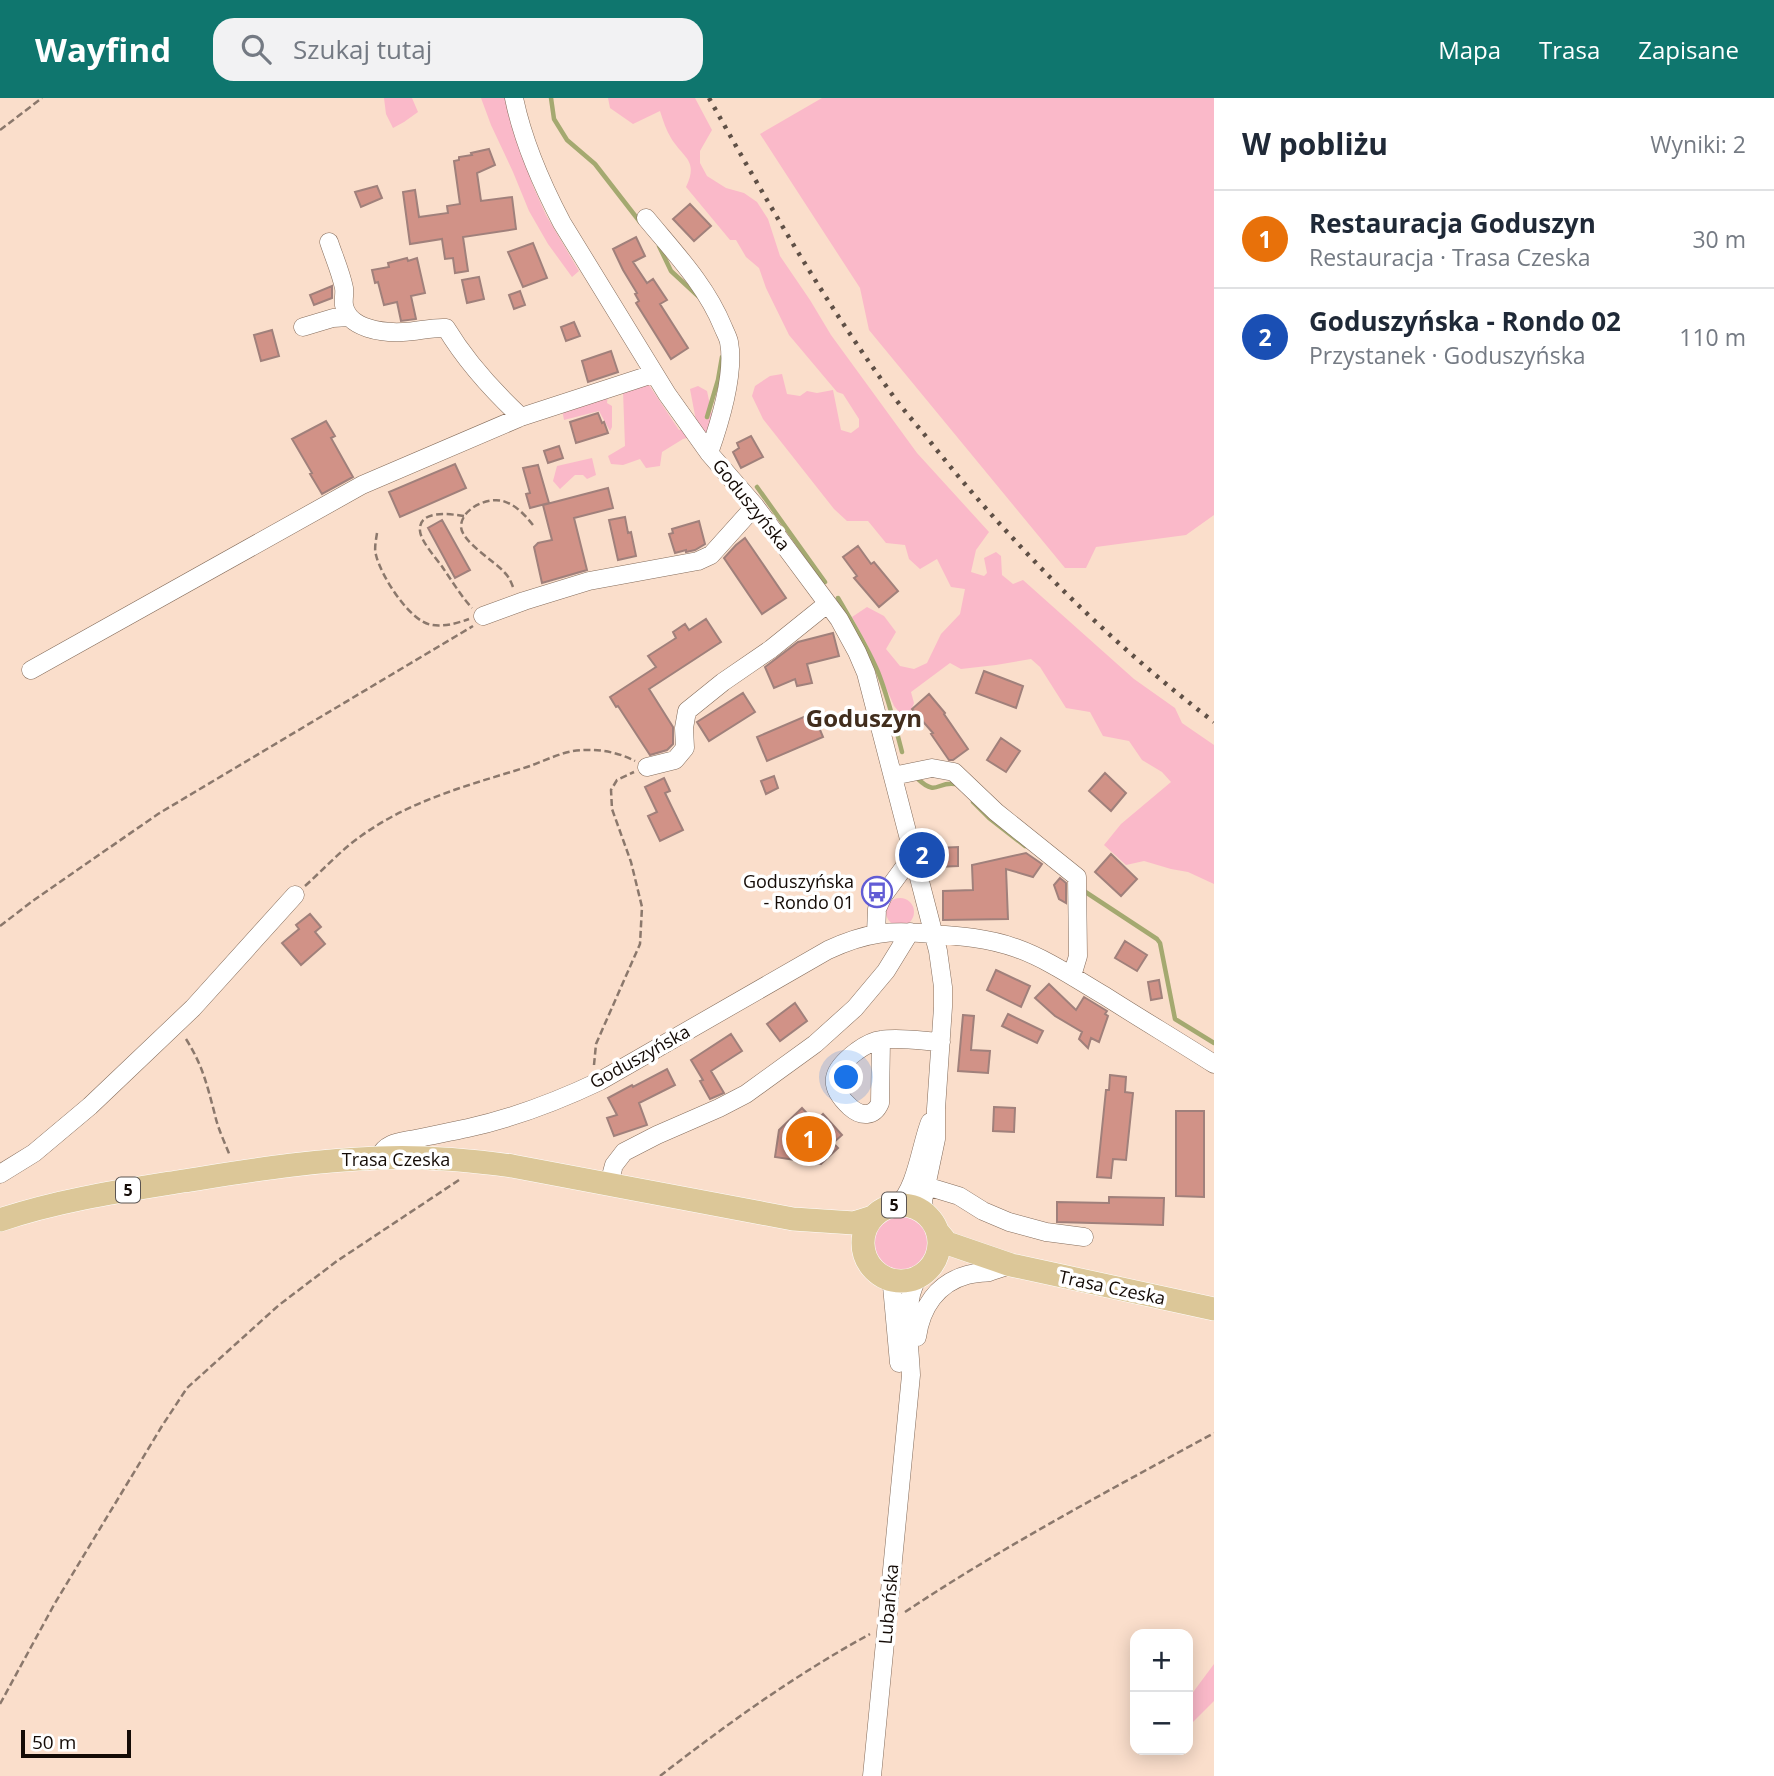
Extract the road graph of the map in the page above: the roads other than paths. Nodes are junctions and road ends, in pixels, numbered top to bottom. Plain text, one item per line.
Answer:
1 (514, 98) edge
2 (646, 218) dead end
3 (329, 242) dead end
4 (349, 317) junction
5 (303, 327) dead end
6 (653, 374) junction
7 (521, 417) junction
8 (709, 453) junction
9 (755, 506) junction
10 (827, 604) junction
11 (483, 616) road end
12 (31, 670) dead end
13 (647, 767) road end
14 (893, 776) junction
15 (913, 855) junction
16 (295, 895) road end
17 (909, 932) junction
18 (877, 933) junction
19 (934, 934) junction
20 (1072, 976) junction
21 (881, 1040) dead end
22 (941, 1042) junction
23 (1214, 1064) edge
24 (936, 1109) junction
25 (379, 1157) junction
26 (0, 1174) edge
27 (611, 1176) dead end
28 (926, 1186) junction
29 (897, 1205) junction
30 (873, 1217) junction
31 (793, 1219) junction
32 (0, 1220) edge
33 (933, 1224) junction
34 (1084, 1237) dead end
35 (864, 1251) junction
36 (1011, 1265) junction
37 (924, 1273) junction
38 (890, 1280) junction
39 (1214, 1309) edge
40 (911, 1375) junction
41 (905, 1431) junction
42 (872, 1776) edge

1 - 6 street, Goduszyńska
2 - 8 street
3 - 4 street
4 - 5 street
4 - 7 street
6 - 7 street
6 - 8 street, Goduszyńska
7 - 12 street
8 - 9 street, Goduszyńska
9 - 10 street, Goduszyńska
9 - 11 street
10 - 13 street
10 - 14 street, Goduszyńska
14 - 15 street, Goduszyńska
14 - 20 street
15 - 18 street
15 - 19 street, Goduszyńska
16 - 26 street
17 - 18 street, Goduszyńska
17 - 19 street, Goduszyńska
17 - 27 street
18 - 25 street, Goduszyńska
19 - 20 street, Goduszyńska
19 - 22 street, Goduszyńska
20 - 23 street, Goduszyńska
21 - 22 street
22 - 24 street, Goduszyńska
24 - 28 street, Goduszyńska
24 - 29 street, Goduszyńska
25 - 31 main road, Trasa Czeska / 5
25 - 32 main road, Trasa Czeska / 5
28 - 33 street, Goduszyńska
28 - 34 street
29 - 30 main road, 5
29 - 33 main road, 5
30 - 31 main road, Trasa Czeska / 5
30 - 35 main road, 5
31 - 35 main road, Trasa Czeska / 5
33 - 36 main road, Trasa Czeska / 5
33 - 37 main road
35 - 38 main road, 5
36 - 37 main road, Trasa Czeska / 5
36 - 39 main road, Trasa Czeska / 5
36 - 40 street
37 - 38 main road, 5
37 - 40 street, Lubańska
38 - 41 street, Lubańska
40 - 41 street, Lubańska
41 - 42 street, Lubańska

